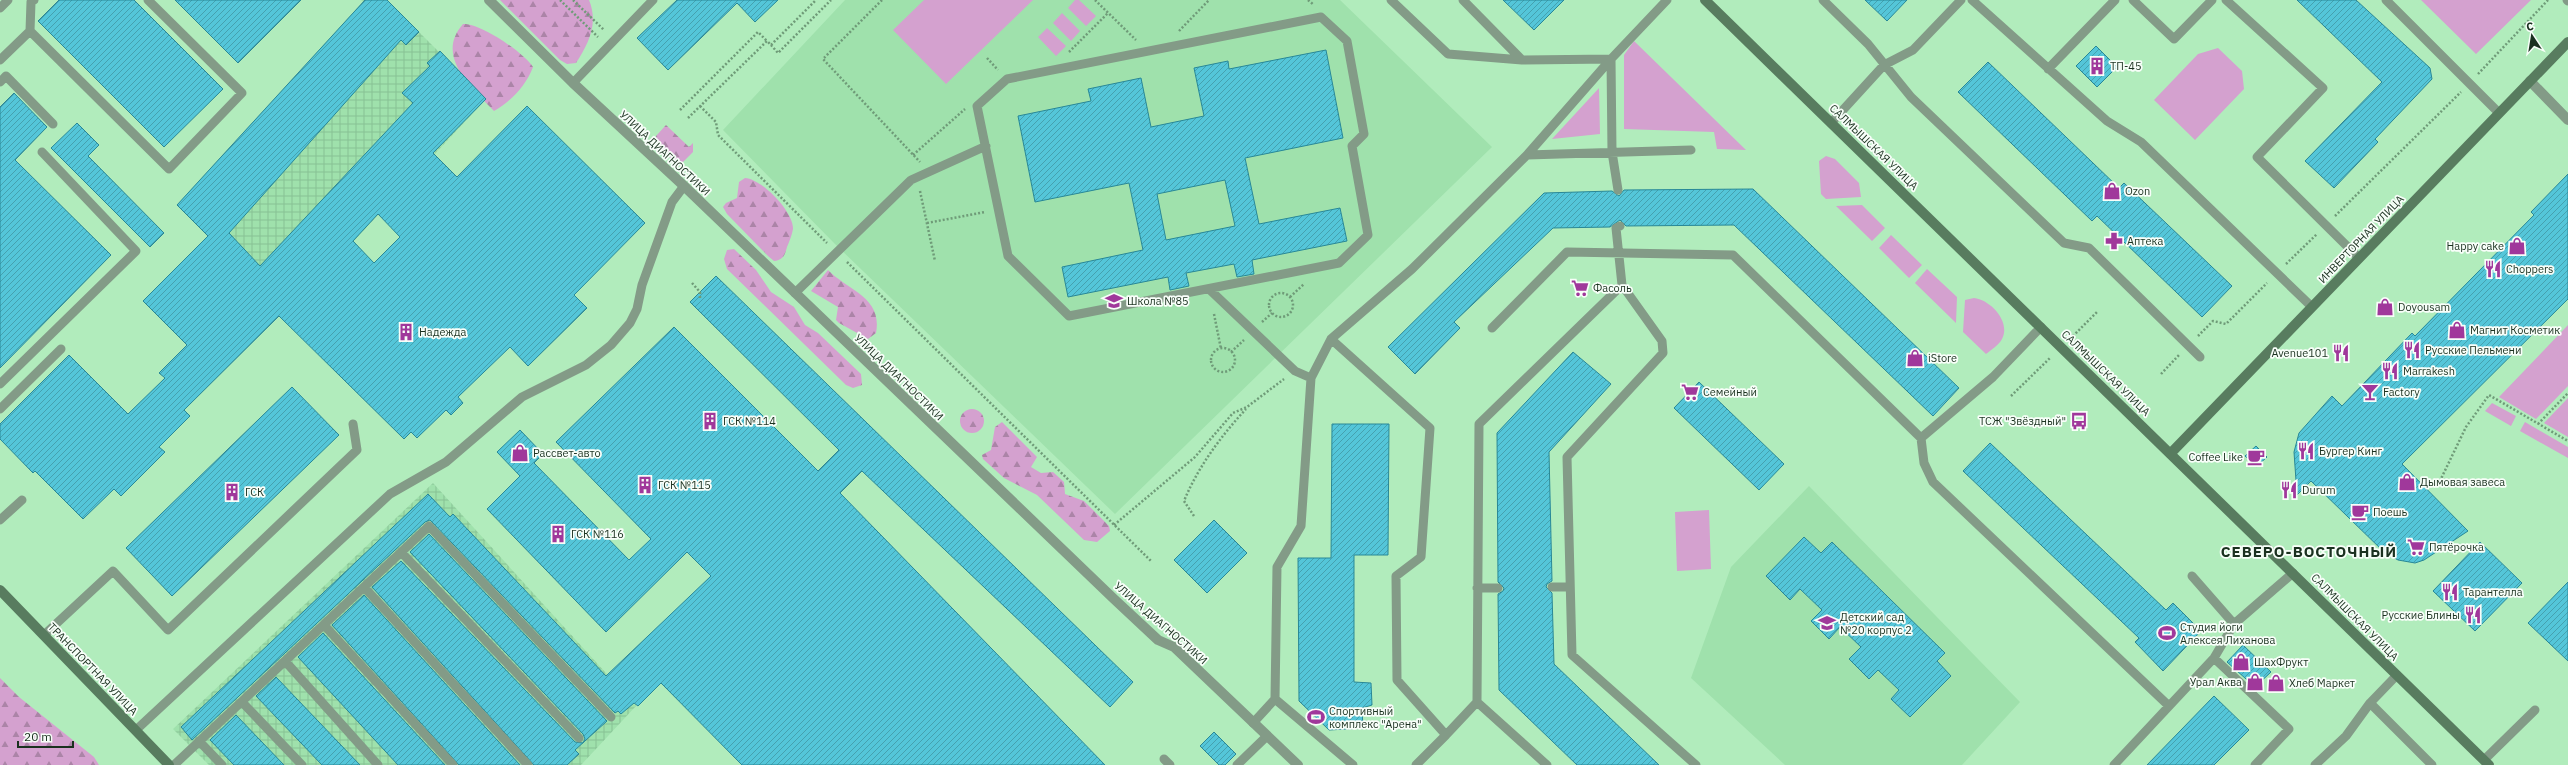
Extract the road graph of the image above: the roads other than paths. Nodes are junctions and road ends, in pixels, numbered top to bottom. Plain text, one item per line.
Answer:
1 (8, 0) edge
2 (34, 0) edge
3 (148, 0) edge
4 (489, 0) edge
5 (653, 0) edge
6 (1392, 0) edge
7 (1463, 0) edge
8 (1667, 0) edge
9 (1705, 0) edge
10 (1823, 0) edge
11 (1961, 0) edge
12 (1972, 0) edge
13 (2115, 0) edge
14 (2134, 0) edge
15 (2212, 0) edge
16 (2226, 0) edge
17 (2386, 0) edge
18 (0, 8) edge
19 (30, 30) junction
20 (2568, 42) edge
21 (1611, 59) junction
22 (0, 60) edge
23 (1522, 60) junction
24 (1884, 65) junction
25 (2048, 69) junction
26 (2530, 81) junction
27 (0, 82) edge
28 (573, 83) junction
29 (2499, 113) junction
30 (2568, 120) edge
31 (1831, 123) junction
32 (53, 124) dead end
33 (986, 146) junction
34 (1691, 150) dead end
35 (42, 152) dead end
36 (1612, 152) junction
37 (1527, 155) junction
38 (684, 186) junction
39 (1618, 190) dead end
40 (1620, 226) dead end
41 (1617, 253) junction
42 (2359, 258) junction
43 (1622, 285) junction
44 (1209, 289) junction
45 (795, 293) junction
46 (2312, 307) junction
47 (2041, 327) junction
48 (1492, 328) dead end
49 (1331, 339) junction
50 (61, 349) dead end
51 (2200, 357) dead end
52 (1311, 378) junction
53 (0, 384) edge
54 (0, 409) edge
55 (353, 424) dead end
56 (1921, 438) junction
57 (2171, 453) junction
58 (22, 500) dead end
59 (0, 520) edge
60 (401, 552) junction
61 (2293, 573) junction
62 (2192, 576) dead end
63 (364, 587) junction
64 (1552, 587) dead end
65 (1570, 587) junction
66 (1477, 588) junction
67 (1498, 588) dead end
68 (0, 590) edge
69 (2234, 624) junction
70 (324, 625) junction
71 (44, 635) junction
72 (2214, 658) junction
73 (285, 661) junction
74 (2397, 675) junction
75 (1275, 698) junction
76 (242, 702) junction
77 (1477, 702) junction
78 (2370, 702) junction
79 (2169, 706) junction
80 (2535, 710) dead end
81 (611, 718) dead end
82 (1253, 723) junction
83 (136, 730) junction
84 (1446, 735) junction
85 (1267, 736) junction
86 (579, 738) dead end
87 (199, 741) junction
88 (2486, 763) edge
89 (169, 765) edge
90 (174, 765) edge
91 (222, 765) edge
92 (302, 765) edge
93 (378, 765) edge
94 (454, 765) edge
95 (528, 765) edge
96 (1237, 765) edge
97 (1298, 765) edge
98 (1353, 765) edge
99 (1416, 765) edge
100 (1547, 765) edge
101 (1696, 765) edge
102 (2114, 765) edge
103 (2255, 765) edge
104 (2315, 765) edge
105 (2432, 765) edge

1 - 18 lane
2 - 19 lane
3 - 19 lane
4 - 28 street, УЛИЦА ДИАГНОСТИКИ
5 - 28 lane
6 - 23 lane
7 - 23 lane
8 - 21 lane
9 - 31 main road, САЛМЫШСКАЯ УЛИЦА
10 - 24 lane
11 - 24 lane
12 - 25 lane
13 - 25 lane
14 - 15 lane
16 - 42 lane
17 - 29 lane
19 - 22 lane
20 - 26 main road, ИНВЕРТОРНАЯ УЛИЦА
21 - 23 lane
21 - 36 lane
21 - 37 lane
24 - 31 lane
24 - 51 lane
25 - 46 lane
26 - 29 main road, ИНВЕРТОРНАЯ УЛИЦА
26 - 30 street
27 - 32 lane
28 - 38 street, УЛИЦА ДИАГНОСТИКИ
29 - 42 main road, ИНВЕРТОРНАЯ УЛИЦА
31 - 47 main road, САЛМЫШСКАЯ УЛИЦА
33 - 44 lane
33 - 44 lane
33 - 45 lane
34 - 36 lane
35 - 53 lane
36 - 37 lane
36 - 39 lane
37 - 49 lane
38 - 45 street, УЛИЦА ДИАГНОСТИКИ
38 - 83 lane
40 - 41 lane
41 - 43 lane
41 - 48 lane
41 - 56 lane
42 - 46 main road, ИНВЕРТОРНАЯ УЛИЦА
43 - 65 lane
43 - 66 lane
44 - 52 lane
45 - 82 street, УЛИЦА ДИАГНОСТИКИ
46 - 57 main road, ИНВЕРТОРНАЯ УЛИЦА
47 - 56 lane
47 - 57 main road, САЛМЫШСКАЯ УЛИЦА
49 - 52 lane
49 - 84 lane
50 - 54 lane
52 - 75 lane
55 - 71 lane
56 - 79 lane
57 - 61 main road, САЛМЫШСКАЯ УЛИЦА
58 - 59 lane
60 - 63 lane
60 - 81 lane
60 - 86 lane
61 - 69 lane
61 - 74 main road, САЛМЫШСКАЯ УЛИЦА
62 - 69 lane
63 - 70 lane
63 - 95 lane
64 - 65 lane
65 - 101 lane
66 - 67 lane
66 - 77 lane
68 - 71 main road, ТРАНСПОРТНАЯ УЛИЦА
69 - 72 lane
70 - 73 lane
70 - 94 lane
71 - 83 main road, ТРАНСПОРТНАЯ УЛИЦА
72 - 79 lane
72 - 103 lane
73 - 76 lane
73 - 93 lane
74 - 78 lane
74 - 88 main road, САЛМЫШСКАЯ УЛИЦА
75 - 82 lane
75 - 98 lane
76 - 87 lane
76 - 92 lane
77 - 84 lane
77 - 100 lane
78 - 104 lane
78 - 105 lane
79 - 102 lane
80 - 88 lane
82 - 85 street, УЛИЦА ДИАГНОСТИКИ
83 - 89 main road, ТРАНСПОРТНАЯ УЛИЦА
84 - 99 lane
85 - 96 lane
85 - 97 street, УЛИЦА ДИАГНОСТИКИ
87 - 90 lane
87 - 91 lane

